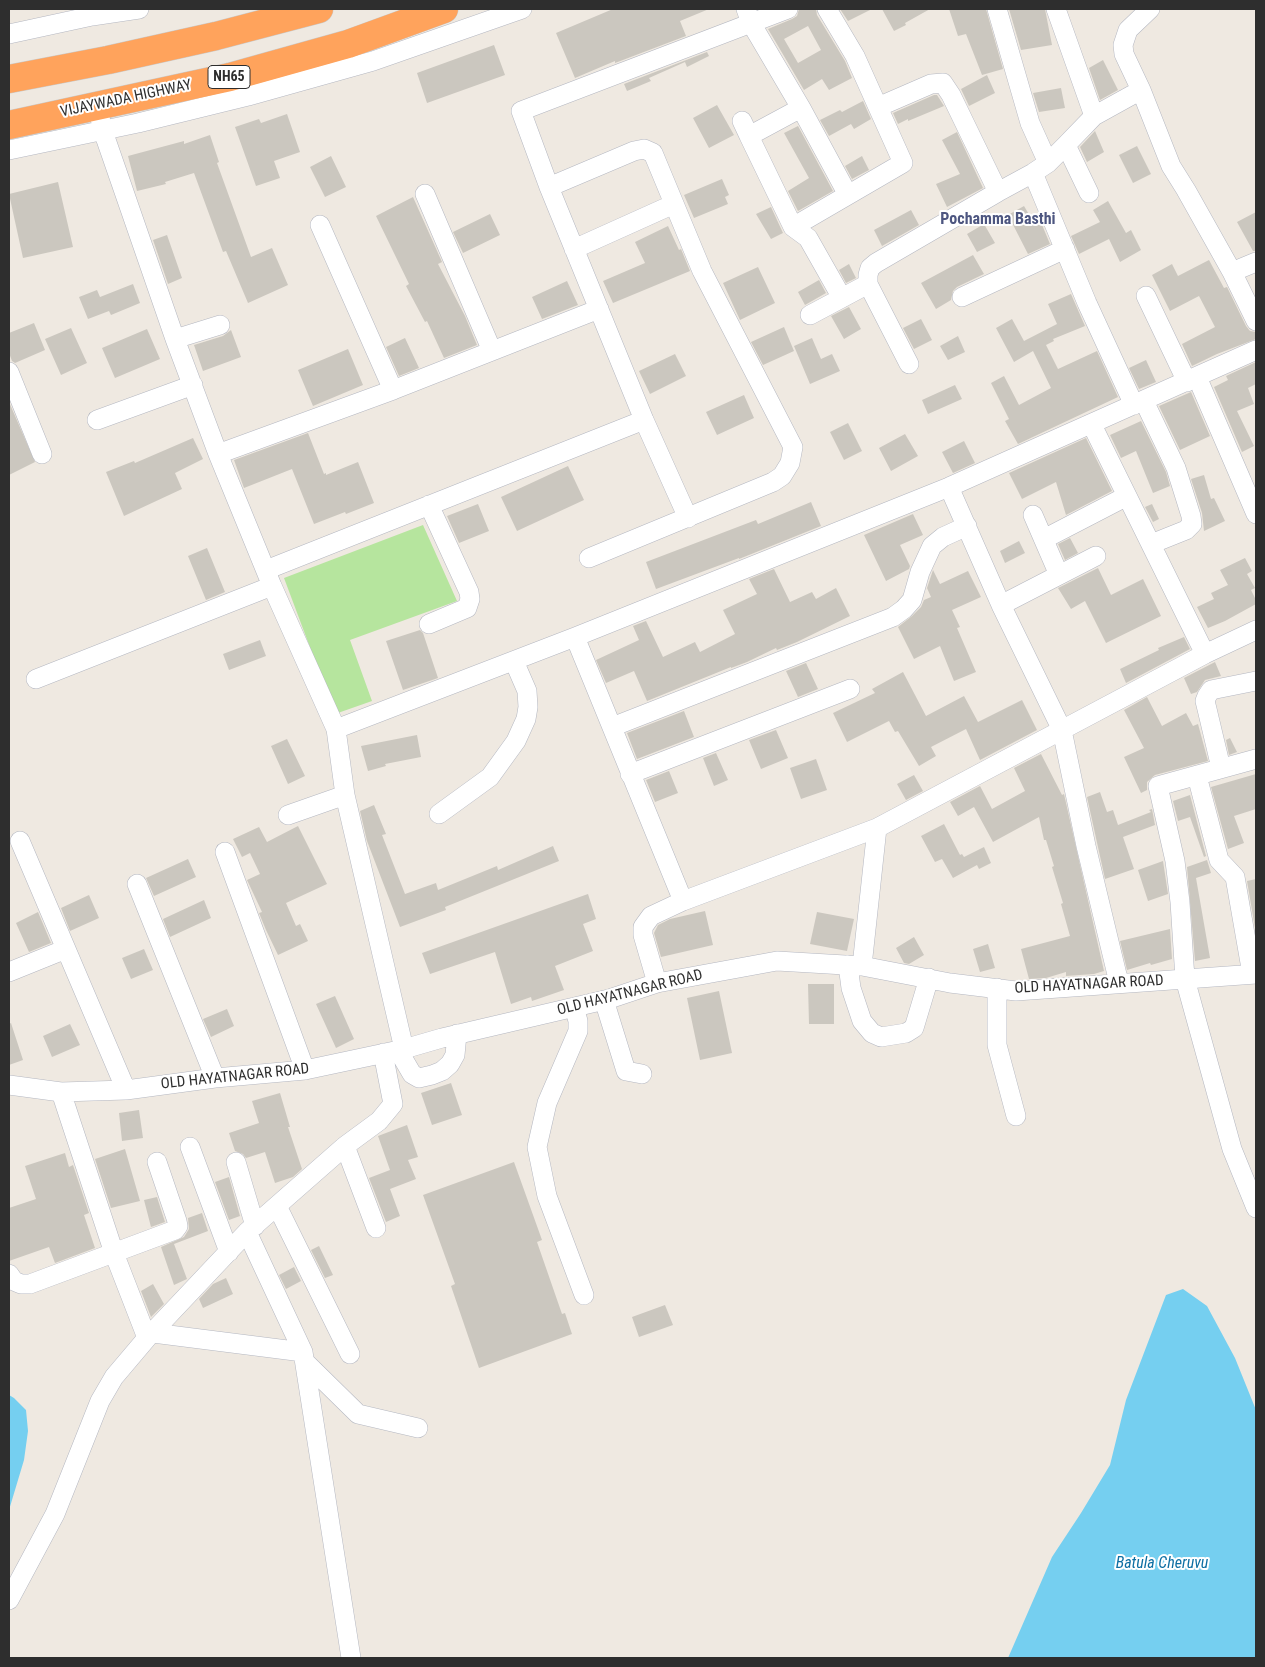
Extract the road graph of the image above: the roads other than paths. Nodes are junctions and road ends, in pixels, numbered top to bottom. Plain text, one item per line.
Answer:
1 (140, 9) edge
2 (319, 9) edge
3 (444, 9) edge
4 (522, 9) edge
5 (788, 9) edge
6 (827, 9) edge
7 (997, 9) edge
8 (1056, 9) edge
9 (1150, 9) edge
10 (91, 12) edge
11 (749, 16) edge
12 (9, 34) edge
13 (9, 79) edge
14 (1141, 90) junction
15 (878, 107) junction
16 (800, 108) junction
17 (1094, 116) junction
18 (100, 118) junction
19 (9, 125) edge
20 (1066, 145) junction
21 (9, 150) edge
22 (1040, 168) junction
23 (549, 187) junction
24 (998, 192) junction
25 (1089, 193) dead end
26 (424, 194) dead end
27 (848, 195) junction
28 (674, 204) junction
29 (320, 225) dead end
30 (794, 227) junction
31 (574, 249) junction
32 (1065, 249) junction
33 (1256, 262) edge
34 (1232, 272) junction
35 (868, 284) junction
36 (1146, 296) dead end
37 (962, 297) dead end
38 (842, 298) junction
39 (599, 309) junction
40 (810, 315) dead end
41 (1256, 321) edge
42 (220, 325) dead end
43 (175, 339) junction
44 (1256, 350) edge
45 (492, 351) junction
46 (909, 364) dead end
47 (9, 372) edge
48 (1192, 379) junction
49 (193, 385) junction
50 (393, 390) junction
51 (1139, 403) junction
52 (97, 420) dead end
53 (644, 420) junction
54 (1092, 425) junction
55 (42, 454) dead end
56 (218, 454) junction
57 (949, 487) junction
58 (1128, 496) junction
59 (429, 505) junction
60 (1256, 514) edge
61 (1033, 515) dead end
62 (688, 518) junction
63 (967, 526) junction
64 (1044, 539) junction
65 (1151, 544) junction
66 (1096, 556) dead end
67 (589, 558) dead end
68 (1059, 575) junction
69 (269, 578) junction
70 (1001, 605) junction
71 (429, 624) dead end
72 (1256, 630) edge
73 (575, 637) junction
74 (1206, 654) junction
75 (514, 661) junction
76 (36, 679) dead end
77 (1256, 681) edge
78 (850, 689) dead end
79 (612, 727) junction
80 (336, 729) junction
81 (1062, 730) junction
82 (1256, 759) edge
83 (1222, 768) junction
84 (630, 774) junction
85 (1197, 776) junction
86 (345, 795) junction
87 (288, 814) dead end
88 (439, 814) dead end
89 (877, 828) junction
90 (20, 841) dead end
91 (225, 852) dead end
92 (138, 884) dead end
93 (683, 902) junction
94 (66, 949) junction
95 (855, 966) junction
96 (9, 972) edge
97 (1254, 974) edge
98 (929, 978) junction
99 (1185, 979) junction
100 (657, 983) junction
101 (1119, 983) junction
102 (997, 988) junction
103 (604, 1000) junction
104 (574, 1007) junction
105 (457, 1034) junction
106 (395, 1051) junction
107 (305, 1070) junction
108 (642, 1074) dead end
109 (215, 1078) junction
110 (9, 1085) edge
111 (126, 1090) junction
112 (61, 1092) junction
113 (1016, 1116) dead end
114 (345, 1146) junction
115 (190, 1147) dead end
116 (157, 1162) dead end
117 (236, 1162) dead end
118 (277, 1206) junction
119 (1256, 1208) edge
120 (376, 1228) dead end
121 (251, 1229) junction
122 (229, 1252) junction
123 (114, 1254) junction
124 (9, 1274) edge
125 (584, 1295) dead end
126 (150, 1335) junction
127 (350, 1354) dead end
128 (305, 1363) junction
129 (418, 1428) dead end
130 (9, 1600) edge
131 (351, 1658) edge

1 - 10 street
2 - 13 highway
3 - 18 highway, VIJAYWADA HIGHWAY / NH65
4 - 18 street
5 - 11 street
6 - 15 street
7 - 22 street
8 - 17 street
9 - 14 street
10 - 12 street
11 - 16 street
11 - 23 street
14 - 17 street
14 - 34 street
15 - 24 street
15 - 27 street
16 - 27 street
16 - 30 street
17 - 20 street
18 - 19 highway, VIJAYWADA HIGHWAY / NH65
18 - 21 street
18 - 43 street
20 - 22 street
20 - 25 street
22 - 24 street
22 - 32 street
23 - 28 street
23 - 31 street
24 - 35 street
26 - 45 street
27 - 30 street
28 - 31 street
28 - 62 street
29 - 50 street
30 - 38 street
31 - 39 street
32 - 37 street
32 - 51 street
33 - 34 street
34 - 41 street
35 - 38 street
35 - 46 street
36 - 48 street
38 - 40 street
39 - 45 street
39 - 53 street
42 - 43 street
43 - 49 street
44 - 48 street
45 - 50 street
47 - 55 street
48 - 51 street
48 - 60 street
49 - 52 street
49 - 56 street
50 - 56 street
51 - 54 street
51 - 65 street
53 - 59 street
53 - 62 street
54 - 57 street
54 - 58 street
56 - 69 street
57 - 63 street
57 - 73 street
58 - 64 street
58 - 65 street
59 - 69 street
59 - 71 street
61 - 64 street
62 - 67 street
63 - 70 street
63 - 79 street
64 - 68 street
65 - 74 street
66 - 68 street
68 - 70 street
69 - 76 street
69 - 80 street
70 - 81 street
72 - 74 street
73 - 75 street
73 - 79 street
74 - 81 street
75 - 80 street
75 - 88 street
77 - 83 street
78 - 84 street
79 - 84 street
80 - 86 street
81 - 89 street
81 - 101 street
82 - 83 street
83 - 85 street
84 - 93 street
85 - 97 street
85 - 99 street
86 - 87 street
86 - 106 street
89 - 93 street
89 - 95 street
90 - 94 street
91 - 107 street
92 - 109 street
93 - 100 street
94 - 96 street
94 - 111 street
95 - 98 street, OLD HAYATNAGAR ROAD
95 - 98 street
95 - 100 street, OLD HAYATNAGAR ROAD
97 - 99 street, OLD HAYATNAGAR ROAD
98 - 102 street, OLD HAYATNAGAR ROAD
99 - 101 street, OLD HAYATNAGAR ROAD
99 - 119 street
100 - 103 street, OLD HAYATNAGAR ROAD
101 - 102 street, OLD HAYATNAGAR ROAD
102 - 113 street
103 - 104 street, OLD HAYATNAGAR ROAD
103 - 108 street
104 - 105 street, OLD HAYATNAGAR ROAD
104 - 125 street
105 - 106 street, OLD HAYATNAGAR ROAD
105 - 106 street
106 - 107 street, OLD HAYATNAGAR ROAD
106 - 114 street
107 - 109 street, OLD HAYATNAGAR ROAD
109 - 111 street, OLD HAYATNAGAR ROAD
110 - 112 street, OLD HAYATNAGAR ROAD
111 - 112 street, OLD HAYATNAGAR ROAD
112 - 123 street
114 - 118 street
114 - 120 street
115 - 122 street
116 - 123 street
117 - 121 street
118 - 121 street
118 - 127 street
121 - 122 street
121 - 128 street
122 - 126 street
123 - 124 street
123 - 126 street
126 - 128 street
126 - 130 street
128 - 129 street
128 - 131 street

